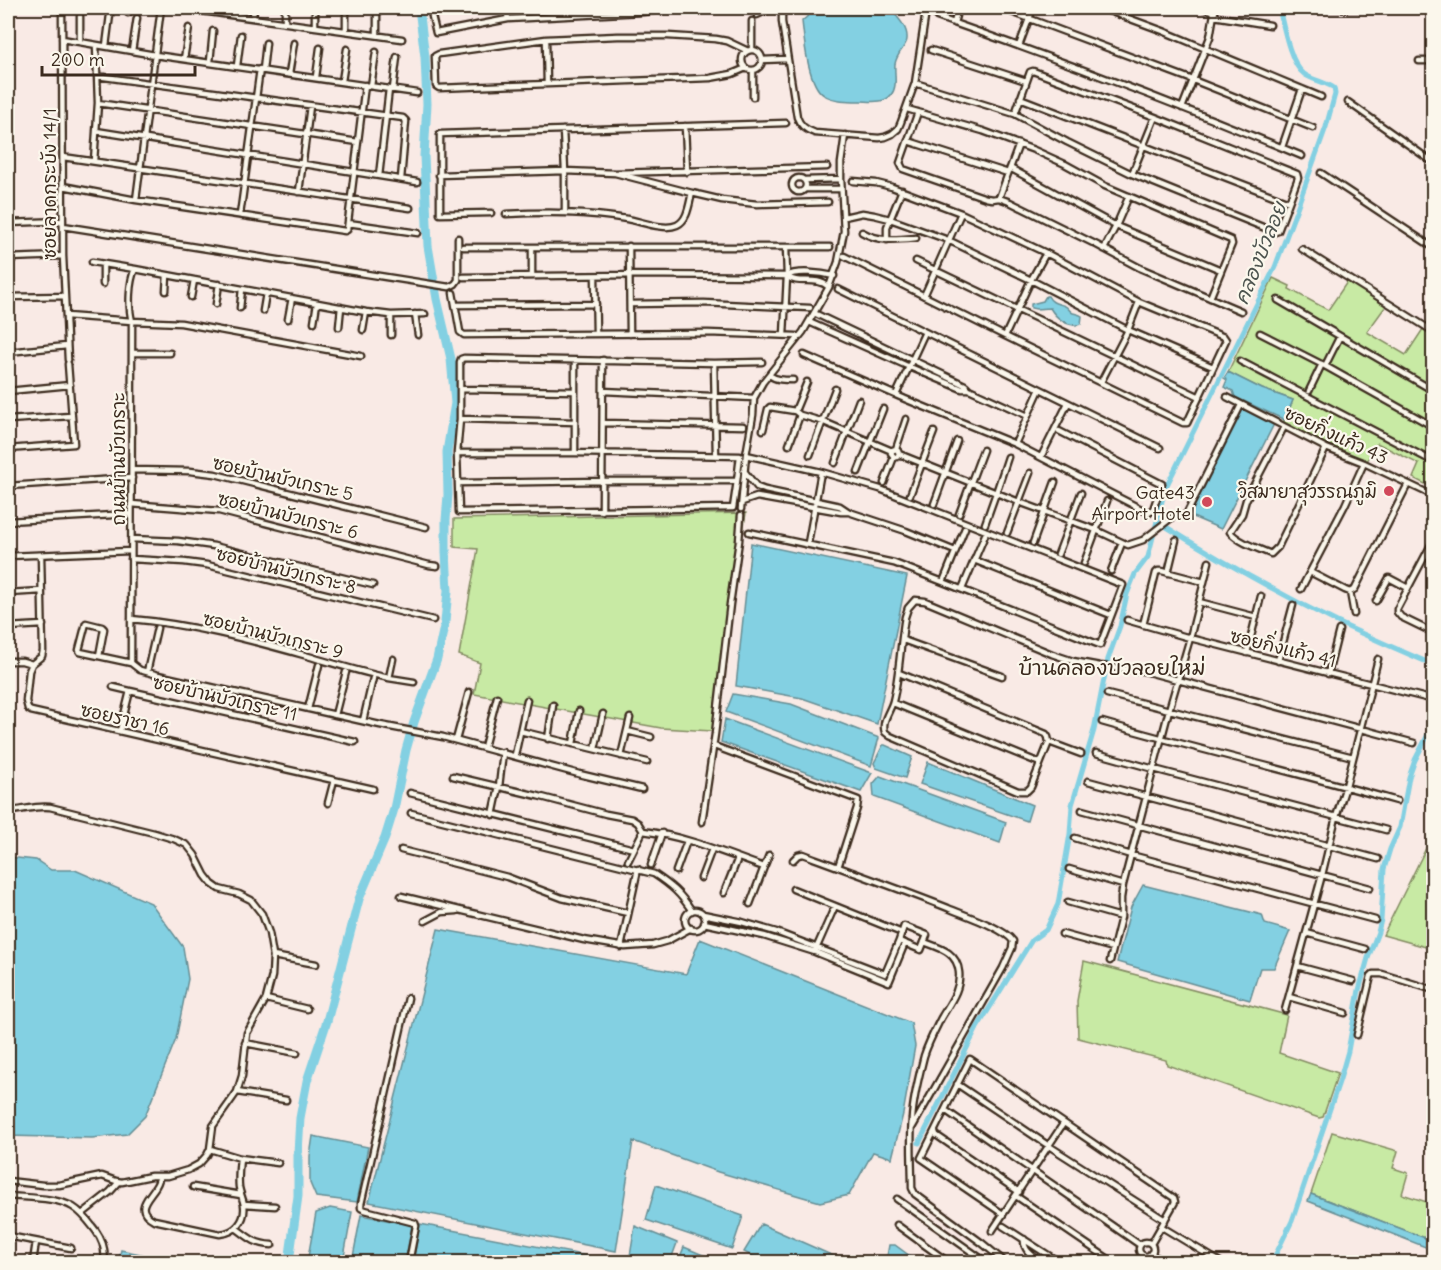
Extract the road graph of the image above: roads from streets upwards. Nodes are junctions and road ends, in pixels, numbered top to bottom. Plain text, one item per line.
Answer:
1 (62, 8) edge
2 (161, 8) edge
3 (180, 8) edge
4 (192, 8) edge
5 (254, 8) edge
6 (285, 8) edge
7 (315, 8) edge
8 (346, 8) edge
9 (377, 8) edge
10 (430, 8) edge
11 (506, 8) edge
12 (677, 8) edge
13 (772, 8) edge
14 (785, 8) edge
15 (924, 8) edge
16 (958, 8) edge
17 (1001, 8) edge
18 (1033, 8) edge
19 (1101, 8) edge
20 (1203, 8) edge
21 (1290, 8) edge
22 (1434, 9) edge
23 (224, 10) edge
24 (605, 10) edge
25 (1215, 12) edge
26 (110, 15) dead end
27 (757, 15) dead end
28 (80, 16) dead end
29 (254, 17) junction
30 (937, 17) dead end
31 (137, 18) dead end
32 (1029, 18) junction
33 (508, 19) junction
34 (285, 21) junction
35 (752, 21) dead end
36 (954, 23) junction
37 (1270, 25) dead end
38 (315, 26) junction
39 (189, 28) dead end
40 (346, 30) junction
41 (213, 31) dead end
42 (241, 35) dead end
43 (377, 35) junction
44 (62, 39) junction
45 (402, 39) dead end
46 (546, 39) junction
47 (80, 42) junction
48 (266, 43) dead end
49 (294, 44) dead end
50 (96, 45) junction
51 (106, 46) junction
52 (1019, 46) junction
53 (320, 48) dead end
54 (347, 49) dead end
55 (1205, 49) junction
56 (750, 50) junction
57 (931, 50) dead end
58 (132, 51) junction
59 (376, 52) dead end
60 (155, 55) junction
61 (397, 57) dead end
62 (787, 58) junction
63 (184, 59) junction
64 (762, 60) junction
65 (1419, 61) dead end
66 (1434, 61) edge
67 (210, 62) junction
68 (237, 66) junction
69 (746, 68) junction
70 (261, 69) junction
71 (753, 70) junction
72 (289, 74) junction
73 (97, 76) junction
74 (316, 77) junction
75 (1193, 80) junction
76 (342, 81) junction
77 (1026, 81) junction
78 (915, 83) junction
79 (151, 84) junction
80 (548, 84) junction
81 (365, 85) junction
82 (371, 86) junction
83 (391, 89) junction
84 (1302, 89) junction
85 (417, 93) dead end
86 (753, 97) dead end
87 (1321, 97) dead end
88 (256, 98) junction
89 (1020, 98) junction
90 (1348, 102) dead end
91 (98, 103) junction
92 (310, 106) junction
93 (1182, 108) junction
94 (907, 109) junction
95 (148, 111) junction
96 (918, 112) junction
97 (361, 113) junction
98 (1015, 114) junction
99 (385, 117) junction
100 (1155, 117) junction
101 (1292, 119) junction
102 (786, 123) dead end
103 (686, 126) junction
104 (252, 127) junction
105 (1313, 128) dead end
106 (564, 130) junction
107 (96, 131) junction
108 (306, 135) junction
109 (844, 135) junction
110 (144, 140) junction
111 (908, 141) junction
112 (358, 142) junction
113 (1019, 144) junction
114 (1143, 145) junction
115 (1282, 147) junction
116 (248, 155) junction
117 (1302, 156) dead end
118 (63, 157) junction
119 (94, 161) junction
120 (303, 163) junction
121 (1434, 164) edge
122 (827, 167) dead end
123 (800, 168) junction
124 (140, 169) junction
125 (565, 171) junction
126 (1009, 171) junction
127 (353, 172) junction
128 (670, 172) junction
129 (687, 172) junction
130 (615, 173) junction
131 (1321, 173) dead end
132 (1132, 174) junction
133 (439, 175) junction
134 (379, 176) junction
135 (401, 179) junction
136 (801, 179) junction
137 (841, 179) junction
138 (853, 181) dead end
139 (417, 182) dead end
140 (244, 183) junction
141 (63, 186) junction
142 (669, 186) junction
143 (841, 189) junction
144 (902, 190) junction
145 (803, 191) junction
146 (299, 192) junction
147 (693, 193) junction
148 (1129, 196) junction
149 (999, 198) junction
150 (351, 199) junction
151 (136, 200) junction
152 (828, 202) dead end
153 (1289, 202) junction
154 (801, 203) junction
155 (410, 208) dead end
156 (565, 212) junction
157 (492, 213) dead end
158 (961, 213) junction
159 (506, 214) dead end
160 (240, 215) junction
161 (844, 217) junction
162 (890, 219) junction
163 (8, 223) edge
164 (63, 223) junction
165 (348, 223) junction
166 (1116, 226) junction
167 (862, 232) dead end
168 (418, 234) dead end
169 (458, 238) dead end
170 (916, 238) dead end
171 (887, 240) junction
172 (948, 240) junction
173 (630, 246) junction
174 (463, 247) dead end
175 (532, 247) junction
176 (786, 247) junction
177 (830, 247) dead end
178 (1434, 248) edge
179 (1104, 249) junction
180 (1302, 249) dead end
181 (1046, 253) junction
182 (63, 256) junction
183 (844, 256) dead end
184 (8, 258) edge
185 (916, 261) dead end
186 (92, 262) dead end
187 (103, 264) junction
188 (135, 269) junction
189 (935, 270) junction
190 (1221, 270) junction
191 (167, 275) junction
192 (630, 275) junction
193 (532, 276) junction
194 (595, 276) junction
195 (787, 276) junction
196 (834, 276) junction
197 (464, 277) dead end
198 (194, 280) junction
199 (1031, 280) junction
200 (103, 284) dead end
201 (219, 284) junction
202 (829, 287) junction
203 (242, 289) junction
204 (838, 289) dead end
205 (166, 291) dead end
206 (266, 293) junction
207 (453, 293) dead end
208 (64, 296) junction
209 (924, 296) junction
210 (8, 297) edge
211 (191, 297) dead end
212 (292, 298) junction
213 (1210, 298) junction
214 (1278, 300) dead end
215 (1139, 302) junction
216 (317, 303) junction
217 (216, 304) dead end
218 (596, 304) junction
219 (630, 304) junction
220 (455, 305) junction
221 (785, 306) junction
222 (341, 307) junction
223 (240, 308) dead end
224 (810, 308) dead end
225 (1017, 310) junction
226 (263, 311) dead end
227 (1241, 311) dead end
228 (366, 312) junction
229 (814, 313) junction
230 (415, 314) junction
231 (424, 314) dead end
232 (391, 315) junction
233 (66, 316) junction
234 (288, 320) dead end
235 (132, 321) junction
236 (314, 322) dead end
237 (809, 322) junction
238 (339, 327) dead end
239 (363, 330) dead end
240 (1128, 330) junction
241 (925, 332) junction
242 (1434, 332) edge
243 (1260, 333) dead end
244 (596, 334) junction
245 (630, 334) junction
246 (391, 335) dead end
247 (418, 335) dead end
248 (784, 335) junction
249 (796, 336) dead end
250 (1005, 336) junction
251 (1340, 336) junction
252 (67, 346) junction
253 (8, 352) edge
254 (132, 353) junction
255 (170, 353) dead end
256 (804, 355) dead end
257 (361, 356) dead end
258 (1114, 356) junction
259 (913, 359) junction
260 (603, 360) junction
261 (1240, 360) dead end
262 (574, 361) junction
263 (762, 362) dead end
264 (714, 363) junction
265 (1324, 365) junction
266 (909, 367) junction
267 (1214, 368) junction
268 (769, 375) junction
269 (794, 380) dead end
270 (807, 382) dead end
271 (1101, 382) junction
272 (70, 385) junction
273 (461, 389) junction
274 (835, 389) dead end
275 (969, 389) junction
276 (1040, 389) junction
277 (8, 391) edge
278 (575, 391) junction
279 (1309, 391) dead end
280 (1434, 391) edge
281 (603, 392) junction
282 (896, 395) junction
283 (714, 396) junction
284 (1200, 397) junction
285 (1227, 397) dead end
286 (754, 398) junction
287 (859, 400) dead end
288 (1068, 403) junction
289 (1241, 405) junction
290 (883, 409) dead end
291 (798, 413) junction
292 (71, 416) junction
293 (1028, 416) junction
294 (460, 419) junction
295 (906, 419) dead end
296 (8, 420) edge
297 (575, 422) junction
298 (824, 422) junction
299 (603, 423) junction
300 (715, 426) junction
301 (743, 426) dead end
302 (1284, 427) junction
303 (1434, 427) edge
304 (763, 430) dead end
305 (1059, 431) dead end
306 (847, 432) junction
307 (934, 432) dead end
308 (957, 441) dead end
309 (870, 442) junction
310 (1015, 444) junction
311 (789, 445) dead end
312 (1161, 448) dead end
313 (1326, 448) junction
314 (8, 449) edge
315 (983, 450) dead end
316 (457, 453) junction
317 (575, 453) junction
318 (602, 453) junction
319 (895, 453) junction
320 (746, 455) junction
321 (810, 455) dead end
322 (716, 456) junction
323 (1008, 457) dead end
324 (1041, 458) junction
325 (1433, 459) edge
326 (835, 463) dead end
327 (923, 463) junction
328 (1364, 463) junction
329 (132, 470) junction
330 (744, 471) junction
331 (821, 472) junction
332 (858, 472) dead end
333 (945, 473) junction
334 (1030, 473) dead end
335 (132, 478) junction
336 (602, 481) junction
337 (737, 481) junction
338 (1055, 482) dead end
339 (458, 483) junction
340 (884, 483) dead end
341 (971, 483) junction
342 (1408, 484) junction
343 (8, 486) edge
344 (996, 493) junction
345 (1081, 494) dead end
346 (910, 495) dead end
347 (1434, 496) edge
348 (815, 500) junction
349 (1107, 501) dead end
350 (742, 502) junction
351 (1019, 502) junction
352 (131, 504) junction
353 (934, 504) dead end
354 (813, 507) junction
355 (603, 511) junction
356 (849, 512) junction
357 (1045, 512) junction
358 (131, 514) junction
359 (959, 514) dead end
360 (8, 521) edge
361 (1071, 521) junction
362 (985, 524) dead end
363 (426, 527) dead end
364 (965, 528) dead end
365 (1096, 530) junction
366 (749, 532) dead end
367 (1007, 533) dead end
368 (985, 535) dead end
369 (131, 539) junction
370 (1434, 539) edge
371 (1176, 540) dead end
372 (808, 543) junction
373 (1033, 543) dead end
374 (1122, 543) junction
375 (131, 551) junction
376 (956, 551) junction
377 (1058, 554) dead end
378 (41, 555) junction
379 (8, 556) edge
380 (131, 560) junction
381 (974, 560) junction
382 (1209, 562) dead end
383 (1084, 563) dead end
384 (437, 566) dead end
385 (1111, 571) dead end
386 (1310, 572) junction
387 (1168, 573) junction
388 (943, 582) junction
389 (1204, 582) junction
390 (373, 585) dead end
391 (1408, 588) junction
392 (962, 589) junction
393 (1301, 589) dead end
394 (42, 591) junction
395 (1350, 592) junction
396 (8, 593) edge
397 (1262, 596) dead end
398 (1376, 601) dead end
399 (1199, 602) junction
400 (1293, 605) dead end
401 (1354, 614) dead end
402 (1111, 615) junction
403 (1256, 617) junction
404 (131, 619) junction
405 (433, 620) dead end
406 (1127, 620) dead end
407 (43, 625) junction
408 (1143, 625) junction
409 (8, 627) edge
410 (157, 628) dead end
411 (1339, 630) dead end
412 (1434, 633) edge
413 (903, 639) junction
414 (1190, 639) junction
415 (1247, 653) junction
416 (99, 656) junction
417 (1378, 658) dead end
418 (393, 659) dead end
419 (1278, 661) junction
420 (8, 662) edge
421 (131, 663) junction
422 (32, 664) junction
423 (319, 665) dead end
424 (147, 672) junction
425 (346, 672) dead end
426 (898, 674) junction
427 (1328, 674) junction
428 (1002, 676) dead end
429 (373, 678) dead end
430 (389, 678) junction
431 (1178, 681) junction
432 (414, 682) dead end
433 (1372, 685) junction
434 (113, 687) dead end
435 (130, 691) junction
436 (469, 692) dead end
437 (1107, 694) dead end
438 (497, 697) dead end
439 (527, 700) dead end
440 (1434, 700) edge
441 (892, 703) junction
442 (553, 705) dead end
443 (308, 708) junction
444 (1169, 710) junction
445 (579, 711) dead end
446 (603, 714) dead end
447 (335, 715) junction
448 (630, 718) dead end
449 (363, 721) junction
450 (1102, 722) dead end
451 (1360, 729) junction
452 (120, 731) junction
453 (520, 731) junction
454 (627, 731) junction
455 (651, 737) dead end
456 (548, 739) junction
457 (1162, 739) junction
458 (456, 740) junction
459 (355, 742) dead end
460 (1049, 742) junction
461 (1414, 743) dead end
462 (573, 744) junction
463 (714, 746) junction
464 (484, 747) junction
465 (595, 750) junction
466 (503, 752) junction
467 (1096, 753) dead end
468 (1082, 754) dead end
469 (515, 756) junction
470 (621, 756) junction
471 (1353, 757) junction
472 (647, 762) dead end
473 (1040, 763) junction
474 (1154, 769) junction
475 (453, 776) dead end
476 (334, 780) junction
477 (1088, 781) dead end
478 (1346, 786) junction
479 (499, 787) junction
480 (373, 789) dead end
481 (642, 789) dead end
482 (410, 793) dead end
483 (1146, 797) junction
484 (1396, 801) dead end
485 (328, 803) dead end
486 (1082, 810) dead end
487 (8, 811) edge
488 (411, 813) dead end
489 (493, 815) junction
490 (1336, 817) junction
491 (702, 822) dead end
492 (1138, 826) junction
493 (1386, 830) dead end
494 (643, 831) junction
495 (662, 833) junction
496 (1075, 838) dead end
497 (687, 841) junction
498 (1329, 846) junction
499 (634, 849) junction
500 (712, 849) junction
501 (401, 850) dead end
502 (770, 855) dead end
503 (1131, 855) junction
504 (738, 858) junction
505 (1378, 859) dead end
506 (793, 860) dead end
507 (628, 861) dead end
508 (651, 865) dead end
509 (764, 867) junction
510 (838, 867) junction
511 (638, 869) junction
512 (1070, 869) dead end
513 (676, 871) dead end
514 (1322, 875) junction
515 (701, 878) dead end
516 (1123, 885) junction
517 (1370, 888) dead end
518 (793, 889) dead end
519 (724, 894) dead end
520 (401, 896) dead end
521 (1068, 902) dead end
522 (750, 904) dead end
523 (1314, 904) junction
524 (835, 906) junction
525 (463, 911) junction
526 (692, 911) junction
527 (628, 913) junction
528 (703, 914) junction
529 (1120, 917) junction
530 (1375, 920) dead end
531 (425, 921) dead end
532 (704, 923) junction
533 (691, 928) junction
534 (902, 933) junction
535 (1306, 933) junction
536 (1062, 934) dead end
537 (898, 941) junction
538 (924, 942) junction
539 (905, 943) junction
540 (621, 946) junction
541 (1113, 948) junction
542 (1365, 949) dead end
543 (815, 950) junction
544 (273, 956) junction
545 (1110, 961) dead end
546 (316, 964) dead end
547 (1297, 966) junction
548 (881, 975) junction
549 (1353, 981) dead end
550 (1434, 990) edge
551 (1289, 997) junction
552 (408, 998) dead end
553 (266, 999) junction
554 (307, 1009) dead end
555 (1285, 1010) dead end
556 (1345, 1013) dead end
557 (1357, 1035) dead end
558 (245, 1043) junction
559 (297, 1053) dead end
560 (957, 1084) junction
561 (237, 1092) junction
562 (286, 1100) dead end
563 (945, 1110) junction
564 (1063, 1124) junction
565 (912, 1128) junction
566 (935, 1132) junction
567 (1049, 1146) junction
568 (210, 1149) junction
569 (240, 1158) junction
570 (278, 1163) dead end
571 (1033, 1171) junction
572 (159, 1176) junction
573 (8, 1180) edge
574 (119, 1182) junction
575 (193, 1187) dead end
576 (1017, 1194) junction
577 (241, 1195) junction
578 (8, 1196) edge
579 (897, 1199) dead end
580 (244, 1204) junction
581 (275, 1206) dead end
582 (82, 1214) junction
583 (1003, 1214) junction
584 (1165, 1220) junction
585 (897, 1225) dead end
586 (1003, 1226) dead end
587 (1162, 1227) junction
588 (236, 1228) junction
589 (992, 1231) dead end
590 (8, 1236) edge
591 (1024, 1239) junction
592 (36, 1242) junction
593 (1150, 1244) junction
594 (272, 1245) dead end
595 (1140, 1245) junction
596 (71, 1248) dead end
597 (1151, 1253) junction
598 (33, 1263) edge
599 (104, 1263) edge
600 (409, 1263) edge
601 (948, 1263) edge
602 (986, 1263) edge
603 (1005, 1263) edge
604 (1041, 1263) edge
605 (1059, 1263) edge
606 (1113, 1263) edge
607 (1163, 1263) edge
608 (1220, 1263) edge

1 - 44 street, ซอยลาดกระบัง 14/1
2 - 60 street
3 - 4 street
4 - 23 street
5 - 29 street
6 - 34 street
7 - 38 street
8 - 40 street
9 - 43 street
10 - 33 street
11 - 33 street
12 - 24 street
13 - 27 street
14 - 62 street
15 - 78 street
16 - 36 street
17 - 32 street
18 - 32 street
19 - 55 street
20 - 25 street
21 - 22 street
23 - 29 street
24 - 33 street
25 - 37 street
25 - 55 street
26 - 51 street
28 - 47 street
29 - 34 street
30 - 36 street
31 - 58 street
32 - 52 street
32 - 75 street
34 - 38 street
35 - 56 street
36 - 52 street
38 - 40 street
39 - 63 street
40 - 43 street
41 - 67 street
42 - 68 street
43 - 45 street
44 - 47 street
44 - 118 street, ซอยลาดกระบัง 14/1
46 - 56 street
46 - 80 street
46 - 80 street
47 - 50 street
48 - 70 street
49 - 72 street
50 - 51 street
50 - 73 street
51 - 58 street
52 - 93 street
53 - 74 street
54 - 76 street
55 - 75 street
55 - 84 street
56 - 64 street
56 - 69 street
57 - 77 street
58 - 60 street
59 - 82 street
60 - 63 street
60 - 79 street
61 - 83 street
62 - 64 street
62 - 109 street
63 - 67 street
64 - 71 street
65 - 66 street
67 - 68 street
68 - 70 street
69 - 71 street
69 - 80 street
70 - 72 street
70 - 88 street
71 - 86 street
72 - 74 street
73 - 79 street
73 - 91 street
74 - 76 street
75 - 93 street
75 - 101 street
76 - 81 street
77 - 89 street
77 - 100 street
78 - 94 street
78 - 98 street
79 - 88 street
79 - 95 street
81 - 82 street
81 - 97 street
82 - 83 street
83 - 85 street
83 - 99 street
84 - 87 street
84 - 101 street
88 - 92 street
88 - 104 street
89 - 98 street
89 - 114 street
90 - 121 street
91 - 95 street
91 - 107 street
92 - 97 street
92 - 108 street
93 - 115 street
94 - 96 street
94 - 109 street
95 - 104 street
95 - 110 street
96 - 111 street
96 - 113 street
97 - 99 street
97 - 112 street
98 - 132 street
99 - 134 street
99 - 135 street
100 - 114 street
100 - 153 street
101 - 105 street
101 - 115 street
102 - 103 street
103 - 106 street
103 - 129 street
104 - 108 street
104 - 116 street
106 - 125 street
106 - 133 street
107 - 110 street
107 - 119 street
108 - 112 street
108 - 120 street
109 - 137 street
110 - 116 street
110 - 124 street
111 - 126 street
111 - 149 street
112 - 127 street
113 - 126 street
113 - 148 street
114 - 132 street
114 - 153 street
115 - 117 street
116 - 120 street
116 - 140 street
118 - 119 street
118 - 141 street, ซอยลาดกระบัง 14/1
119 - 124 street
120 - 127 street
120 - 146 street
122 - 123 street
123 - 129 street
123 - 136 street
124 - 140 street
124 - 151 street
125 - 130 street
125 - 133 street
125 - 156 street
126 - 149 street
126 - 166 street
127 - 134 street
127 - 150 street
128 - 129 street
128 - 130 street
128 - 142 street
130 - 142 street
131 - 178 street
132 - 153 street
133 - 157 street
134 - 135 street
135 - 139 street
136 - 137 street
136 - 145 street
136 - 145 street
137 - 143 street
138 - 144 street
140 - 146 street
140 - 160 street
141 - 151 street
141 - 164 street, ซอยลาดกระบัง 14/1
142 - 147 street
143 - 145 street
143 - 161 street
144 - 158 street
144 - 162 street
145 - 154 street
146 - 150 street
147 - 154 street
147 - 156 street
148 - 166 street
148 - 190 street
149 - 179 street
150 - 155 street
150 - 165 street
151 - 160 street
152 - 154 street
156 - 159 street
158 - 172 street
158 - 181 street
160 - 165 street
161 - 162 street
161 - 196 street
162 - 171 street
162 - 172 street
163 - 164 street
164 - 169 street
164 - 182 street, ซอยลาดกระบัง 14/1
165 - 168 street
166 - 179 street
166 - 190 street
167 - 171 street
170 - 171 street
172 - 189 street
172 - 199 street
173 - 175 street
173 - 176 street
173 - 192 street
174 - 175 street
175 - 193 street
176 - 177 street
176 - 195 street
179 - 213 street
180 - 242 street
181 - 199 street
181 - 215 street
182 - 184 street
182 - 208 street, ซอยลาดกระบัง 14/1
183 - 209 street
185 - 189 street
186 - 187 street
187 - 188 street
187 - 200 street
188 - 191 street
188 - 235 street, ถนนบ้านบัวเกราะ
189 - 209 street
189 - 225 street
190 - 213 street
191 - 198 street
191 - 205 street
192 - 194 street
192 - 195 street
192 - 219 street
193 - 194 street
193 - 197 street
194 - 218 street
195 - 196 street
195 - 202 street
195 - 221 street
196 - 202 street
198 - 201 street
198 - 211 street
199 - 225 street
199 - 240 street
201 - 203 street
201 - 217 street
202 - 229 street
203 - 206 street
203 - 223 street
204 - 241 street
206 - 212 street
206 - 226 street
207 - 220 street
208 - 210 street
208 - 233 street, ซอยลาดกระบัง 14/1
209 - 250 street
212 - 216 street
212 - 234 street
213 - 227 street
214 - 251 street
215 - 240 street
215 - 267 street
216 - 222 street
216 - 236 street
218 - 220 street
218 - 244 street
219 - 221 street
219 - 245 street
220 - 244 street
221 - 224 street
221 - 248 street
222 - 228 street
222 - 238 street
225 - 250 street
225 - 258 street
228 - 232 street
228 - 239 street
229 - 237 street
229 - 259 street
230 - 231 street
230 - 232 street
230 - 247 street
232 - 246 street
233 - 235 street
233 - 252 street, ซอยลาดกระบัง 14/1
235 - 254 street, ถนนบ้านบัวเกราะ
235 - 257 street
237 - 266 street
237 - 268 street
240 - 258 street
240 - 267 street
241 - 259 street
241 - 276 street
243 - 265 street
244 - 245 street
245 - 248 street
248 - 249 street
250 - 271 street
251 - 265 street
251 - 280 street
252 - 253 street
252 - 272 street, ซอยลาดกระบัง 14/1
254 - 255 street
254 - 329 street, ถนนบ้านบัวเกราะ
256 - 282 street
258 - 271 street
258 - 284 street
259 - 266 street
259 - 275 street
260 - 262 street
260 - 264 street
260 - 281 street
261 - 325 street
262 - 273 street
262 - 278 street
263 - 264 street
264 - 283 street
265 - 279 street
265 - 303 street
266 - 275 street
266 - 282 street
267 - 284 street
268 - 269 street
268 - 286 street
270 - 291 street
271 - 284 street
272 - 277 street
272 - 292 street, ซอยลาดกระบัง 14/1
273 - 278 street
273 - 294 street
274 - 298 street
275 - 293 street
276 - 288 street
276 - 293 street
278 - 297 street
281 - 283 street
281 - 299 street
282 - 310 street
283 - 286 street
283 - 300 street
285 - 289 street, ซอยกิ่งแก้ว 43
286 - 320 street
287 - 306 street
288 - 312 street
288 - 324 street
289 - 302 street, ซอยกิ่งแก้ว 43
289 - 374 street
290 - 309 street
291 - 298 street
291 - 304 street
291 - 311 street
292 - 296 street
292 - 314 street, ซอยลาดกระบัง 14/1
293 - 310 street
294 - 297 street
294 - 316 street
295 - 319 street
297 - 317 street
298 - 306 street
298 - 321 street
299 - 300 street
299 - 318 street
300 - 301 street
300 - 322 street
302 - 313 street, ซอยกิ่งแก้ว 43
302 - 313 street
305 - 324 street
306 - 309 street
306 - 326 street
307 - 327 street
308 - 333 street
309 - 319 street
309 - 332 street
310 - 324 street
313 - 328 street, ซอยกิ่งแก้ว 43
315 - 341 street
316 - 317 street
316 - 339 street
317 - 318 street
318 - 322 street
318 - 336 street
319 - 327 street
319 - 340 street
320 - 330 street
320 - 331 street
322 - 337 street
323 - 344 street
327 - 333 street
327 - 346 street
328 - 342 street, ซอยกิ่งแก้ว 43
328 - 386 street
329 - 335 street, ถนนบ้านบัวเกราะ
329 - 363 street, ซอยบ้านบัวเกราะ 5
330 - 348 street
330 - 350 street
331 - 348 street
331 - 402 street
333 - 341 street
333 - 353 street
334 - 351 street
335 - 343 street
335 - 352 street, ถนนบ้านบัวเกราะ
336 - 337 street
336 - 339 street
336 - 355 street
337 - 355 street
338 - 357 street
339 - 355 street
341 - 344 street
341 - 359 street
342 - 347 street, ซอยกิ่งแก้ว 43
342 - 395 street
344 - 351 street
344 - 362 street
345 - 361 street
348 - 354 street
348 - 356 street
349 - 365 street
350 - 354 street
350 - 463 street
351 - 357 street
351 - 367 street
352 - 358 street, ถนนบ้านบัวเกราะ
352 - 384 street, ซอยบ้านบัวเกราะ 6
354 - 356 street
354 - 372 street
356 - 376 street
357 - 361 street
357 - 373 street
358 - 360 street
358 - 369 street, ถนนบ้านบัวเกราะ
361 - 365 street
361 - 377 street
364 - 376 street
365 - 374 street
365 - 383 street
366 - 372 street
368 - 381 street
369 - 375 street, ถนนบ้านบัวเกราะ
369 - 390 street
370 - 391 street
371 - 387 street
372 - 388 street
374 - 385 street
375 - 378 street
375 - 380 street, ถนนบ้านบัวเกราะ
376 - 388 street
378 - 379 street
378 - 394 street, ซอยราชา 16
380 - 404 street, ถนนบ้านบัวเกราะ
380 - 405 street, ซอยบ้านบัวเกราะ 8
381 - 392 street
381 - 402 street
382 - 389 street
386 - 393 street
386 - 395 street
387 - 389 street
387 - 408 street
388 - 392 street
389 - 399 street
391 - 398 street
391 - 412 street
392 - 402 street
394 - 396 street
394 - 407 street, ซอยราชา 16
395 - 401 street
397 - 403 street
399 - 403 street
399 - 414 street
400 - 419 street
403 - 415 street
404 - 421 street, ถนนบ้านบัวเกราะ
404 - 430 street, ซอยบ้านบัวเกราะ 9
406 - 408 street, ซอยกิ่งแก้ว 41
407 - 409 street
407 - 422 street, ซอยราชา 16
408 - 414 street, ซอยกิ่งแก้ว 41
410 - 424 street
411 - 427 street
413 - 426 street
413 - 428 street
413 - 431 street
414 - 415 street, ซอยกิ่งแก้ว 41
414 - 431 street
415 - 419 street, ซอยกิ่งแก้ว 41
416 - 416 street
416 - 421 street
417 - 433 street
418 - 430 street
419 - 427 street, ซอยกิ่งแก้ว 41
420 - 422 street
421 - 424 street
422 - 452 street, ซอยราชา 16
423 - 443 street
424 - 443 street
425 - 447 street
426 - 441 street
426 - 460 street
427 - 433 street, ซอยกิ่งแก้ว 41
429 - 449 street
430 - 432 street, ซอยบ้านบัวเกราะ 9
431 - 444 street
431 - 451 street
433 - 440 street, ซอยกิ่งแก้ว 41
433 - 451 street
434 - 435 street
435 - 452 street, ซอยบ้านบัวเกราะ 11
435 - 459 street, ซอยบ้านบัวเกราะ 11
436 - 458 street
437 - 444 street
438 - 464 street
439 - 453 street
441 - 473 street
441 - 473 street
442 - 456 street
443 - 447 street
444 - 457 street
444 - 471 street
445 - 462 street
446 - 465 street
447 - 449 street
448 - 454 street
449 - 458 street
450 - 457 street
451 - 461 street
451 - 471 street
452 - 476 street, ซอยราชา 16
453 - 456 street
453 - 469 street
454 - 455 street
454 - 470 street
456 - 462 street
457 - 474 street
457 - 478 street
458 - 464 street
460 - 468 street
460 - 473 street
462 - 465 street
463 - 491 street
463 - 510 street
464 - 466 street
465 - 470 street
466 - 469 street
466 - 479 street
467 - 474 street
469 - 481 street
470 - 472 street
471 - 478 street
474 - 483 street
474 - 490 street
475 - 479 street
476 - 480 street, ซอยราชา 16
476 - 485 street
477 - 483 street
478 - 484 street
478 - 490 street
479 - 489 street
479 - 494 street
482 - 489 street
483 - 492 street
483 - 498 street
486 - 492 street
487 - 544 street
488 - 511 street
489 - 499 street
490 - 493 street
490 - 498 street
492 - 503 street
492 - 514 street
494 - 495 street
494 - 499 street
495 - 497 street
495 - 508 street
496 - 503 street
497 - 500 street
497 - 513 street
498 - 505 street
498 - 514 street
499 - 507 street
500 - 504 street
500 - 515 street
501 - 527 street
502 - 509 street
503 - 516 street
503 - 523 street
504 - 509 street
504 - 519 street
506 - 510 street
509 - 522 street
510 - 565 street
511 - 526 street
511 - 527 street
512 - 516 street
514 - 517 street
514 - 523 street
516 - 529 street
518 - 524 street
520 - 525 street
521 - 529 street
523 - 530 street
523 - 535 street
524 - 534 street
524 - 543 street
525 - 531 street
525 - 540 street
526 - 528 street
526 - 533 street
527 - 540 street
528 - 532 street
528 - 543 street
529 - 541 street
532 - 533 street
532 - 543 street
533 - 540 street
534 - 537 street
534 - 538 street
535 - 542 street
535 - 547 street
536 - 541 street
537 - 539 street
537 - 548 street
538 - 539 street
538 - 565 street
539 - 548 street
541 - 545 street
543 - 548 street
544 - 546 street
544 - 553 street
547 - 549 street
547 - 551 street
550 - 557 street
551 - 555 street
551 - 556 street
552 - 600 street
553 - 554 street
553 - 558 street
558 - 559 street
558 - 561 street
560 - 563 street
560 - 564 street
560 - 567 street
561 - 562 street
561 - 568 street
563 - 566 street
563 - 571 street
564 - 567 street
564 - 584 street
565 - 603 street
566 - 576 street
566 - 583 street
567 - 571 street
567 - 584 street
568 - 569 street
568 - 572 street
569 - 570 street
569 - 577 street
571 - 576 street
571 - 595 street
572 - 574 street
572 - 588 street
573 - 574 street
574 - 582 street
575 - 577 street
576 - 583 street
576 - 606 street
577 - 580 street
578 - 582 street
579 - 602 street
580 - 581 street
580 - 588 street
582 - 599 street
583 - 589 street
584 - 587 street
585 - 601 street
586 - 591 street
587 - 593 street
587 - 608 street
588 - 594 street
590 - 592 street
591 - 604 street
591 - 605 street
592 - 596 street
592 - 598 street
593 - 595 street
593 - 597 street
595 - 597 street
597 - 607 street

